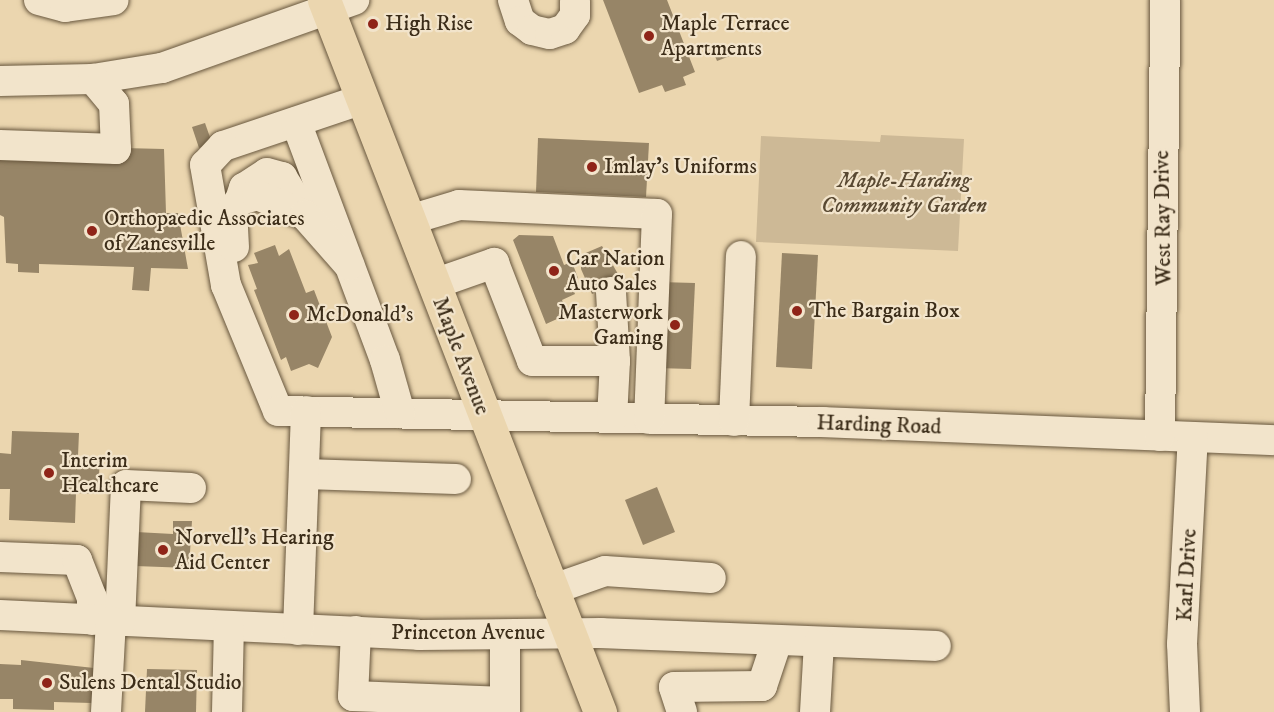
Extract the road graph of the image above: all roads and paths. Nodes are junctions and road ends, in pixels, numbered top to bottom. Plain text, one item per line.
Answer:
1 (39, 0) edge
2 (114, 0) edge
3 (513, 0) edge
4 (1165, 0) edge
5 (575, 1) edge
6 (335, 3) edge
7 (93, 79) junction
8 (0, 81) edge
9 (363, 99) junction
10 (296, 122) junction
11 (0, 144) edge
12 (409, 220) junction
13 (741, 256) dead end
14 (349, 265) junction
15 (434, 284) junction
16 (611, 292) dead end
17 (615, 361) junction
18 (301, 411) junction
19 (400, 413) junction
20 (484, 415) junction
21 (612, 418) junction
22 (649, 419) junction
23 (734, 421) junction
24 (1160, 436) junction
25 (1193, 437) junction
26 (1274, 440) edge
27 (305, 474) junction
28 (456, 479) dead end
29 (191, 488) dead end
30 (0, 557) edge
31 (711, 578) dead end
32 (551, 590) junction
33 (0, 615) edge
34 (107, 621) junction
35 (229, 626) junction
36 (298, 630) junction
37 (356, 632) junction
38 (569, 633) junction
39 (505, 636) junction
40 (777, 641) junction
41 (819, 642) junction
42 (936, 646) dead end
43 (505, 707) edge
44 (106, 712) edge
45 (227, 712) edge
46 (600, 712) edge
47 (682, 712) edge
48 (815, 712) edge
49 (1185, 712) edge

1 - 2 street
3 - 5 street
4 - 24 street, West Ray Drive
6 - 7 street
6 - 9 main road, Maple Avenue
7 - 8 street
7 - 11 street
9 - 10 street
9 - 12 main road, Maple Avenue
10 - 14 street
10 - 18 street
12 - 15 main road, Maple Avenue
12 - 22 street
13 - 23 street
14 - 18 street
14 - 19 street
15 - 17 street
15 - 20 main road, Maple Avenue
16 - 17 street
17 - 21 street
18 - 19 street, Harding Road
18 - 27 street
19 - 20 street, Harding Road
20 - 21 street, Harding Road
20 - 32 main road, Maple Avenue
21 - 22 street, Harding Road
22 - 23 street, Harding Road
23 - 24 street, Harding Road
24 - 25 street, Harding Road
25 - 26 street, Harding Road
25 - 49 street, Karl Drive
27 - 28 street
27 - 36 street
29 - 34 street
30 - 34 street
31 - 32 street
32 - 38 main road, Maple Avenue
33 - 34 street, Princeton Avenue
34 - 35 street, Princeton Avenue
34 - 44 street
35 - 36 street, Princeton Avenue
35 - 45 street
36 - 37 street, Princeton Avenue
37 - 39 street, Princeton Avenue
37 - 43 street
38 - 39 street, Princeton Avenue
38 - 40 street, Princeton Avenue
38 - 46 main road, Maple Avenue
39 - 43 street
40 - 41 street, Princeton Avenue
40 - 47 street
41 - 42 street, Princeton Avenue
41 - 48 street

